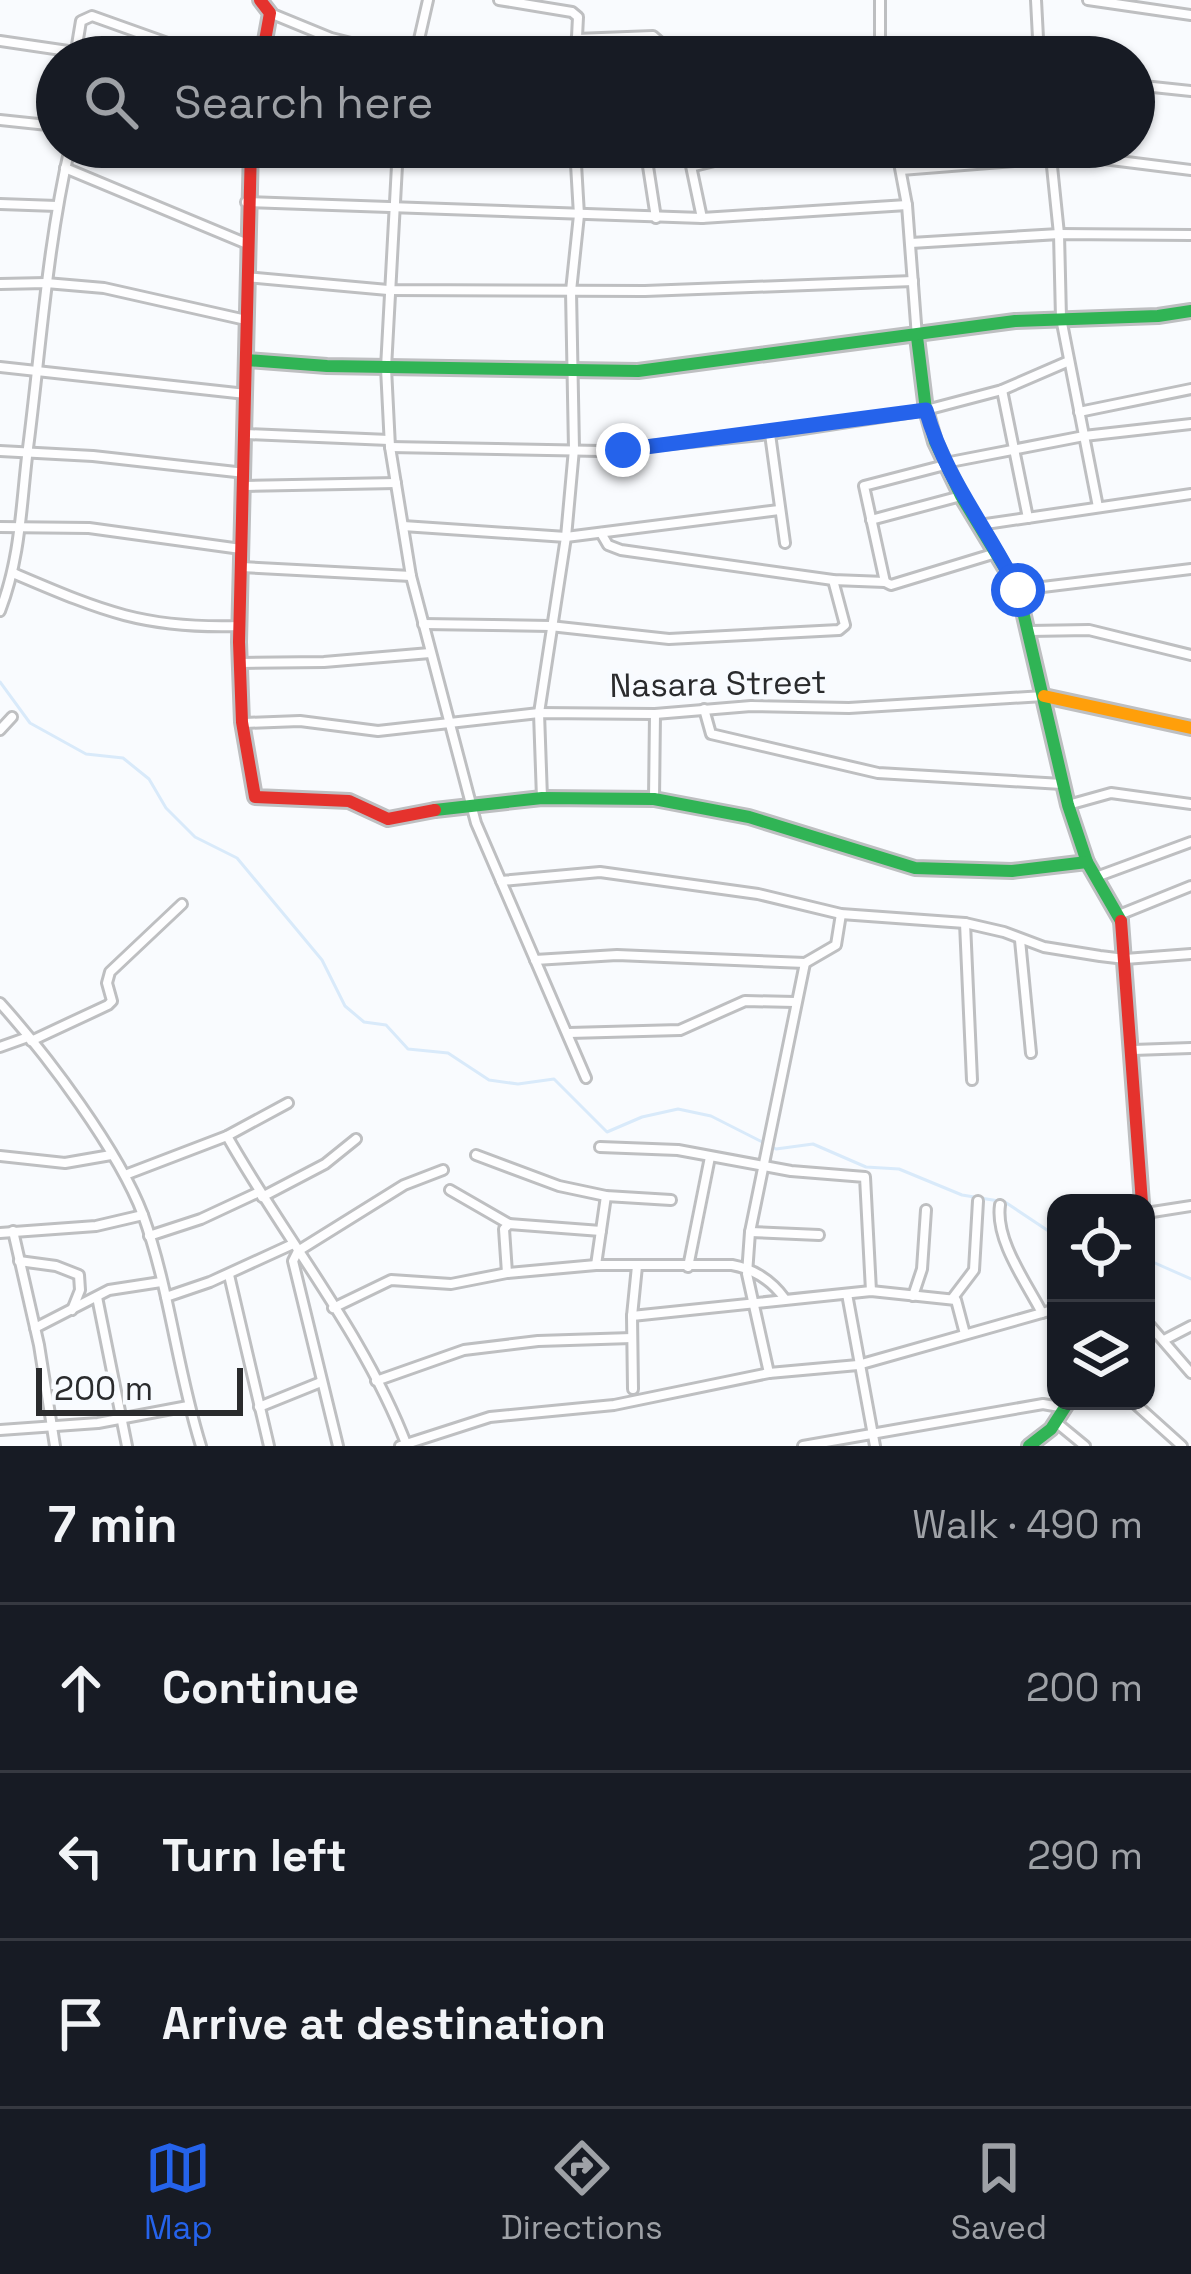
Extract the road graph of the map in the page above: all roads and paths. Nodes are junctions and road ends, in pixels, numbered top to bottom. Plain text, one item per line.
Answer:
1 (260, 0) edge
2 (428, 0) edge
3 (499, 0) edge
4 (880, 0) edge
5 (1036, 0) edge
6 (1088, 0) edge
7 (270, 13) junction
8 (1191, 15) edge
9 (78, 36) edge
10 (148, 36) edge
11 (266, 36) edge
12 (326, 36) edge
13 (417, 36) edge
14 (577, 36) edge
15 (880, 36) edge
16 (1038, 36) edge
17 (0, 41) edge
18 (36, 47) edge
19 (1155, 88) edge
20 (1191, 92) edge
21 (0, 120) edge
22 (36, 124) edge
23 (1155, 165) edge
24 (65, 168) joint
25 (249, 168) edge
26 (396, 168) edge
27 (576, 168) edge
28 (648, 168) edge
29 (694, 168) edge
30 (918, 168) edge
31 (1053, 168) edge
32 (901, 170) joint
33 (1191, 170) edge
34 (245, 202) junction
35 (0, 204) edge
36 (907, 205) junction
37 (57, 206) junction
38 (392, 209) junction
39 (579, 215) junction
40 (656, 218) junction
41 (702, 218) junction
42 (1059, 234) junction
43 (1191, 235) edge
44 (245, 243) junction
45 (911, 243) junction
46 (244, 277) junction
47 (913, 281) junction
48 (46, 283) junction
49 (0, 284) edge
50 (388, 290) junction
51 (571, 291) junction
52 (1191, 310) edge
53 (1060, 318) junction
54 (246, 320) junction
55 (916, 338) junction
56 (248, 360) junction
57 (1069, 361) junction
58 (0, 367) edge
59 (386, 368) junction
60 (40, 370) junction
61 (571, 371) junction
62 (1191, 389) edge
63 (1002, 390) junction
64 (246, 394) junction
65 (926, 410) junction
66 (1079, 412) junction
67 (1191, 424) edge
68 (245, 434) junction
69 (770, 434) junction
70 (1084, 436) junction
71 (389, 443) junction
72 (574, 449) junction
73 (1016, 449) junction
74 (0, 451) edge
75 (28, 451) junction
76 (944, 464) junction
77 (245, 479) junction
78 (396, 483) junction
79 (1191, 494) edge
80 (961, 496) junction
81 (1098, 507) junction
82 (779, 510) junction
83 (1028, 518) junction
84 (871, 520) junction
85 (979, 525) junction
86 (403, 526) junction
87 (0, 527) edge
88 (22, 527) junction
89 (602, 533) junction
90 (566, 537) junction
91 (784, 543) dead end
92 (242, 549) junction
93 (998, 552) junction
94 (242, 567) junction
95 (1191, 569) edge
96 (13, 574) junction
97 (411, 576) junction
98 (832, 580) junction
99 (885, 582) junction
100 (1018, 590) junction
101 (0, 611) edge
102 (423, 624) junction
103 (239, 626) junction
104 (550, 626) junction
105 (1030, 631) junction
106 (430, 653) junction
107 (1191, 655) edge
108 (240, 663) junction
109 (1044, 696) junction
110 (704, 709) junction
111 (539, 713) junction
112 (655, 714) junction
113 (12, 717) dead end
114 (245, 723) junction
115 (451, 723) junction
116 (1191, 728) edge
117 (0, 730) edge
118 (1062, 784) junction
119 (542, 798) junction
120 (654, 799) junction
121 (470, 804) junction
122 (1191, 804) edge
123 (1068, 805) junction
124 (1191, 842) edge
125 (1087, 862) junction
126 (1096, 877) junction
127 (501, 881) junction
128 (1191, 886) edge
129 (182, 904) dead end
130 (842, 914) junction
131 (1119, 915) junction
132 (964, 923) junction
133 (1019, 939) junction
134 (1191, 954) edge
135 (1126, 959) junction
136 (535, 960) junction
137 (806, 964) junction
138 (796, 1002) junction
139 (0, 1003) edge
140 (569, 1033) junction
141 (29, 1039) junction
142 (0, 1047) edge
143 (1191, 1048) edge
144 (1133, 1050) junction
145 (1031, 1054) dead end
146 (586, 1078) dead end
147 (972, 1080) dead end
148 (288, 1103) dead end
149 (227, 1136) junction
150 (356, 1139) dead end
151 (600, 1147) dead end
152 (112, 1155) junction
153 (476, 1155) dead end
154 (0, 1156) edge
155 (710, 1157) junction
156 (766, 1165) junction
157 (443, 1170) dead end
158 (125, 1175) junction
159 (450, 1190) dead end
160 (1141, 1194) edge
161 (260, 1195) junction
162 (607, 1196) junction
163 (671, 1199) dead end
164 (978, 1201) dead end
165 (1000, 1204) dead end
166 (1190, 1207) edge
167 (926, 1210) dead end
168 (1155, 1212) edge
169 (143, 1214) junction
170 (509, 1224) junction
171 (13, 1231) junction
172 (601, 1232) junction
173 (750, 1232) junction
174 (0, 1233) edge
175 (819, 1235) dead end
176 (149, 1236) junction
177 (296, 1248) junction
178 (19, 1261) junction
179 (596, 1265) junction
180 (637, 1266) junction
181 (688, 1267) junction
182 (747, 1268) junction
183 (507, 1273) junction
184 (229, 1275) junction
185 (161, 1282) junction
186 (871, 1291) junction
187 (848, 1294) junction
188 (913, 1296) junction
189 (97, 1297) junction
190 (166, 1297) junction
191 (785, 1299) junction
192 (951, 1299) junction
193 (753, 1302) junction
194 (334, 1308) junction
195 (73, 1310) junction
196 (1047, 1312) edge
197 (1042, 1313) junction
198 (632, 1316) junction
199 (1191, 1326) edge
200 (35, 1328) junction
201 (1155, 1330) edge
202 (965, 1334) junction
203 (632, 1338) junction
204 (1164, 1340) junction
205 (858, 1365) junction
206 (770, 1373) junction
207 (1191, 1373) edge
208 (376, 1381) junction
209 (321, 1382) junction
210 (633, 1389) dead end
211 (1047, 1404) edge
212 (188, 1406) junction
213 (260, 1407) junction
214 (1064, 1410) edge
215 (1142, 1410) edge
216 (122, 1419) junction
217 (1057, 1423) junction
218 (54, 1425) junction
219 (0, 1430) edge
220 (874, 1441) edge
221 (404, 1445) edge
222 (55, 1446) edge
223 (127, 1446) edge
224 (201, 1446) edge
225 (269, 1446) edge
226 (338, 1446) edge
227 (802, 1446) edge
228 (1029, 1446) edge
229 (1085, 1446) edge
230 (1182, 1446) edge

1 - 7 street
2 - 13 street
3 - 14 street
4 - 15 street
5 - 16 street
6 - 8 street
7 - 11 street
7 - 12 street
9 - 10 street
17 - 18 street
19 - 20 street
21 - 22 street
23 - 33 street
24 - 37 street
24 - 44 street
25 - 34 street
26 - 38 street
27 - 39 street
28 - 40 street
29 - 41 street
30 - 32 street
31 - 42 street
32 - 36 street
34 - 38 street
34 - 44 street
35 - 37 street
36 - 41 street
36 - 45 street
37 - 48 street
38 - 39 street
38 - 50 street
39 - 40 street
39 - 51 street
40 - 41 street
42 - 43 street
42 - 45 street
42 - 53 street
44 - 46 street
45 - 47 street
46 - 50 street
46 - 54 street
47 - 51 street
47 - 55 street
48 - 49 street
48 - 54 street
48 - 60 street
50 - 51 street
50 - 59 street
51 - 61 street
52 - 53 street
53 - 55 street
53 - 57 street
54 - 56 street
55 - 61 street
55 - 65 street
56 - 59 street
56 - 64 street
57 - 63 street
57 - 66 street
58 - 60 street
59 - 61 street
59 - 71 street
60 - 64 street
60 - 75 street
61 - 72 street
62 - 66 street
63 - 65 street
63 - 73 street
64 - 68 street
65 - 69 street
65 - 76 street
66 - 70 street
67 - 70 street
68 - 71 street
68 - 77 street
69 - 72 street
69 - 82 street
70 - 73 street
70 - 81 street
71 - 72 street
71 - 78 street
72 - 90 street
73 - 76 street
73 - 83 street
74 - 75 street
75 - 77 street
75 - 88 street
76 - 80 street
76 - 84 street
77 - 78 street
77 - 92 street
78 - 86 street
79 - 81 street
80 - 84 street
80 - 85 street
81 - 83 street
82 - 89 street
82 - 91 street
83 - 85 street
84 - 99 street
85 - 93 street
86 - 90 street
86 - 97 street
87 - 88 street
88 - 92 street
88 - 96 street
89 - 90 street
89 - 98 street
90 - 104 street
92 - 94 street
93 - 99 street
93 - 100 street
94 - 97 street
94 - 103 street
95 - 100 street
96 - 101 street
96 - 103 street
97 - 102 street
98 - 99 street
98 - 104 street
100 - 105 street
102 - 104 street
102 - 106 street
103 - 108 street
104 - 111 street
105 - 107 street
105 - 109 street
106 - 108 street
106 - 115 street
108 - 114 street
109 - 110 street, Nasara Street
109 - 116 street, Nasara Street
109 - 118 street
110 - 112 street, Nasara Street
110 - 118 street
111 - 112 street, Nasara Street
111 - 115 street, Nasara Street
111 - 119 street
112 - 120 street
113 - 117 street
114 - 115 street, Nasara Street
114 - 121 street
115 - 121 street
118 - 123 street
119 - 120 street
119 - 121 street
120 - 125 street
121 - 127 street
122 - 123 street
123 - 125 street
124 - 126 street
125 - 126 street
126 - 131 street
127 - 130 street
127 - 136 street
128 - 131 street
129 - 141 street
130 - 132 street
130 - 137 street
131 - 135 street
132 - 133 street
132 - 147 street
133 - 135 street
133 - 145 street
134 - 135 street
135 - 144 street
136 - 137 street
136 - 140 street
137 - 138 street
138 - 140 street
138 - 156 street
139 - 141 street
140 - 146 street
141 - 142 street
141 - 152 street
143 - 144 street
144 - 160 street
148 - 149 street
149 - 158 street
149 - 161 street
150 - 161 street
151 - 155 street
152 - 154 street
152 - 158 street
153 - 162 street
155 - 156 street
155 - 181 street
156 - 173 street
156 - 186 street
157 - 177 street
158 - 169 street
159 - 170 street
161 - 176 street
161 - 177 street
162 - 163 street
162 - 172 street
164 - 192 street
165 - 197 street
166 - 168 street
167 - 188 street
169 - 171 street
169 - 176 street
170 - 172 street
170 - 183 street
171 - 174 street
171 - 178 street
172 - 179 street
173 - 175 street
173 - 182 street
176 - 185 street
177 - 184 street
177 - 194 street
177 - 209 street
178 - 195 street
178 - 200 street
179 - 180 street
179 - 183 street
180 - 181 street
180 - 198 street
181 - 182 street
182 - 191 street
182 - 193 street
183 - 194 street
184 - 190 street
184 - 213 street
185 - 189 street
185 - 190 street
186 - 187 street
186 - 188 street
187 - 191 street
187 - 205 street
188 - 192 street
189 - 195 street
189 - 216 street
190 - 212 street
191 - 193 street
192 - 202 street
193 - 198 street
193 - 206 street
194 - 208 street
195 - 200 street
196 - 197 street
197 - 202 street
198 - 203 street
199 - 204 street
200 - 218 street
201 - 204 street
202 - 205 street
203 - 208 street
203 - 210 street
204 - 207 street
205 - 206 street
205 - 220 street
206 - 221 street
208 - 221 street
209 - 213 street
209 - 226 street
211 - 220 street
212 - 216 street
212 - 224 street
213 - 225 street
214 - 217 street
215 - 230 street
216 - 218 street
216 - 223 street
217 - 228 street
217 - 229 street
218 - 219 street
218 - 222 street
220 - 227 street

